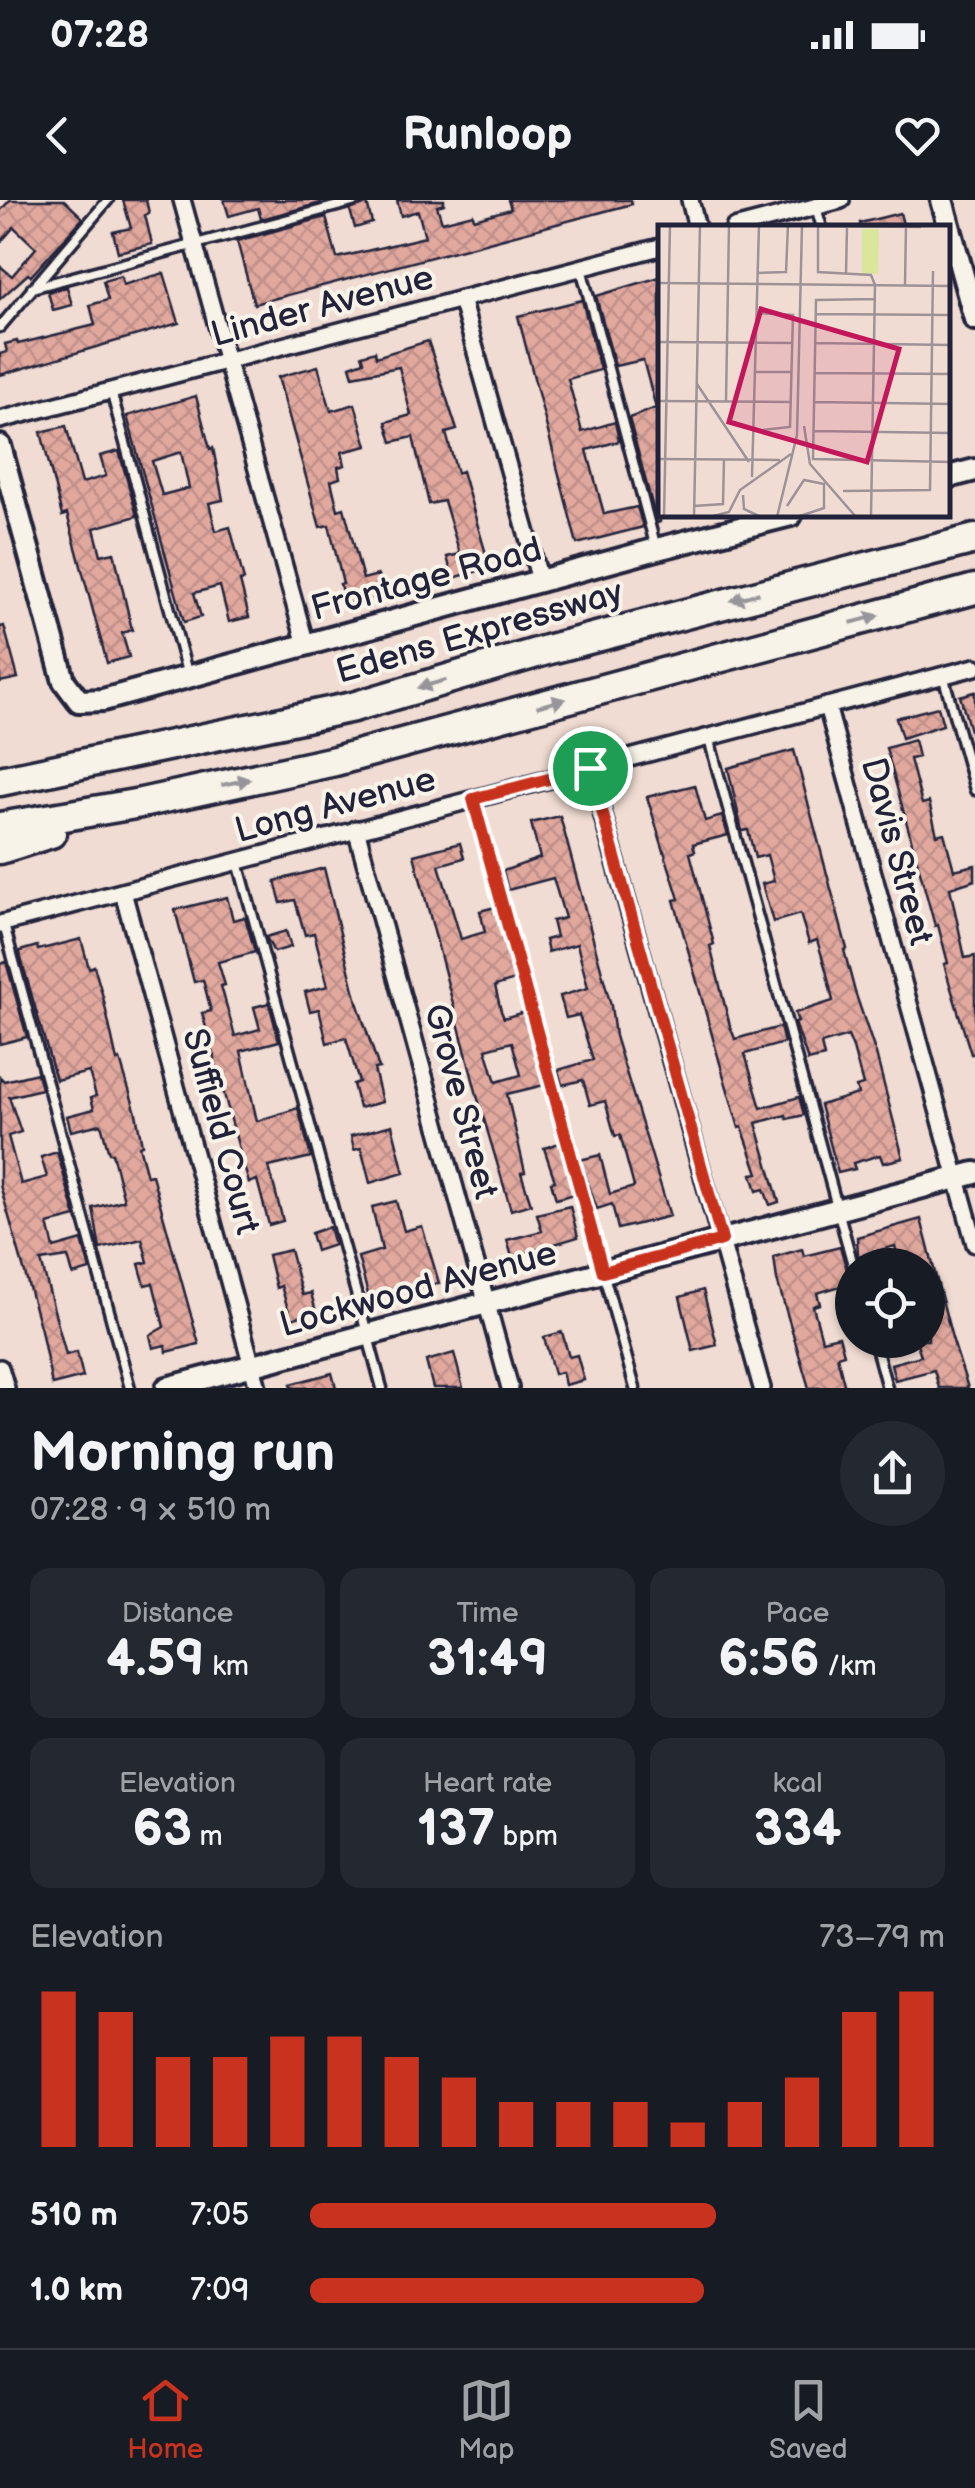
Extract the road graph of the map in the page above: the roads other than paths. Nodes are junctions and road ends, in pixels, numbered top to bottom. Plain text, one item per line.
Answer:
1 (108, 200) edge
2 (182, 200) edge
3 (360, 200) edge
4 (690, 200) edge
5 (842, 200) edge
6 (942, 200) edge
7 (816, 206) junction
8 (696, 225) edge
9 (745, 225) edge
10 (821, 225) edge
11 (949, 225) edge
12 (950, 229) edge
13 (195, 244) junction
14 (658, 248) edge
15 (580, 268) junction
16 (32, 288) junction
17 (461, 299) junction
18 (975, 320) edge
19 (0, 327) edge
20 (228, 360) junction
21 (111, 390) junction
22 (0, 420) edge
23 (0, 446) edge
24 (975, 470) edge
25 (950, 476) edge
26 (774, 518) edge
27 (975, 539) edge
28 (656, 548) junction
29 (540, 580) junction
30 (975, 589) edge
31 (306, 645) junction
32 (975, 667) edge
33 (944, 676) junction
34 (189, 677) junction
35 (827, 706) junction
36 (708, 737) junction
37 (101, 759) junction
38 (0, 765) edge
39 (590, 768) junction
40 (0, 781) edge
41 (975, 790) edge
42 (473, 799) junction
43 (141, 803) junction
44 (0, 827) edge
45 (356, 830) junction
46 (0, 850) edge
47 (238, 861) junction
48 (122, 892) junction
49 (2, 924) edge
50 (966, 1175) edge
51 (838, 1209) junction
52 (722, 1240) junction
53 (975, 1244) edge
54 (848, 1248) edge
55 (603, 1272) junction
56 (486, 1303) junction
57 (368, 1334) junction
58 (879, 1358) edge
59 (252, 1366) junction
60 (0, 1368) edge
61 (6, 1388) edge
62 (130, 1388) edge
63 (167, 1388) edge
64 (258, 1388) edge
65 (382, 1388) edge
66 (510, 1388) edge
67 (635, 1388) edge
68 (762, 1388) edge
69 (887, 1388) edge

1 - 16 lane
2 - 13 street
3 - 13 lane
4 - 8 street
5 - 7 street
6 - 11 street
7 - 9 street
7 - 10 lane
12 - 18 street
13 - 16 lane
13 - 20 street
14 - 15 street, Linder Avenue
15 - 17 street, Linder Avenue
15 - 28 lane
16 - 19 lane
17 - 20 street, Linder Avenue
17 - 29 street
20 - 21 street, Linder Avenue
20 - 31 street
21 - 22 street, Linder Avenue
21 - 34 lane
23 - 34 street, Frontage Road
24 - 25 street
26 - 28 street, Frontage Road
27 -> 37 highway, Edens Expressway
28 - 29 street, Frontage Road
29 - 31 street, Frontage Road
43 -> 30 highway
31 - 34 street, Frontage Road
32 - 33 street, Long Avenue
33 - 35 street, Long Avenue
33 - 41 lane
35 - 36 street, Long Avenue
35 - 50 street, Davis Street
36 - 39 street, Long Avenue
36 - 51 lane
37 - 38 highway
37 - 40 highway, Edens Expressway
39 - 42 street, Long Avenue
39 - 52 street
42 - 45 street, Long Avenue
42 - 55 lane
43 - 44 highway
43 - 46 highway
45 - 47 street, Long Avenue
45 - 56 street, Grove Street
47 - 48 street, Long Avenue
47 - 57 lane
48 - 49 street, Long Avenue
48 - 59 street, Suffield Court
49 - 62 lane
50 - 51 street, Lockwood Avenue
50 - 53 street, Davis Street
51 - 52 street, Lockwood Avenue
51 - 54 lane
52 - 55 street, Lockwood Avenue
52 - 68 street
55 - 56 street, Lockwood Avenue
55 - 67 lane
56 - 57 street, Lockwood Avenue
56 - 66 street, Grove Street
57 - 59 street, Lockwood Avenue
57 - 65 lane
58 - 69 lane
59 - 63 street, Lockwood Avenue
59 - 64 street, Suffield Court
60 - 61 street

